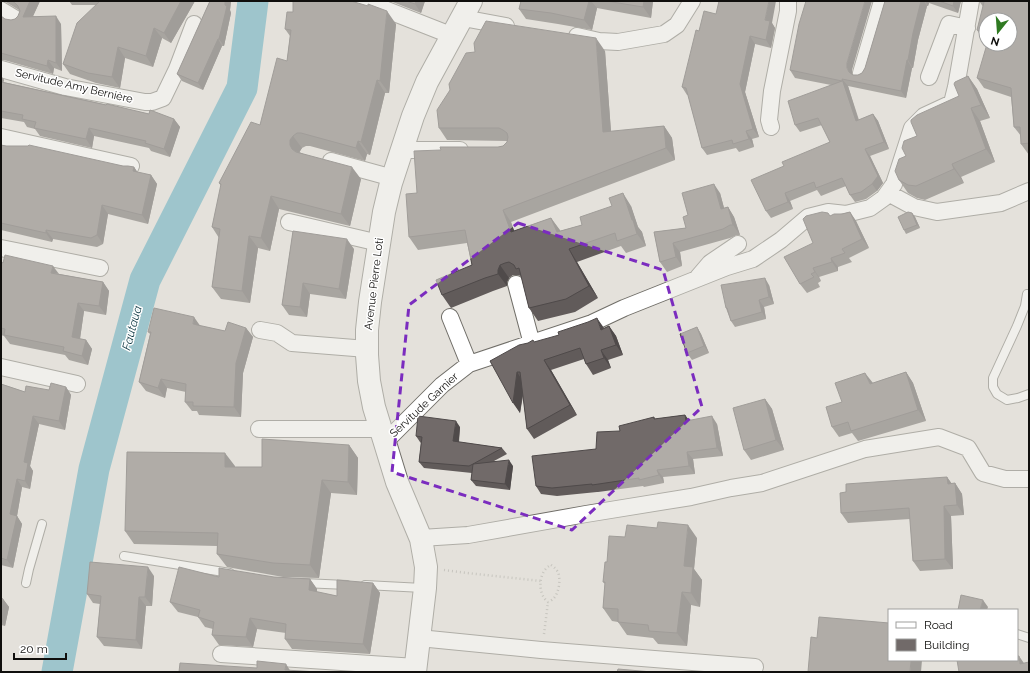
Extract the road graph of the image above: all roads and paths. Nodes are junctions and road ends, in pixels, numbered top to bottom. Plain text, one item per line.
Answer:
1 (364, 1) edge
2 (692, 1) edge
3 (788, 1) edge
4 (882, 1) edge
5 (971, 1) edge
6 (1, 10) edge
7 (462, 18) edge
8 (16, 19) edge
9 (194, 24) dead end
10 (518, 28) edge
11 (967, 28) junction
12 (563, 34) edge
13 (1, 70) edge
14 (862, 73) edge
15 (929, 77) dead end
16 (771, 127) dead end
17 (1, 137) edge
18 (401, 150) junction
19 (477, 150) edge
20 (316, 157) edge
21 (131, 166) edge
22 (393, 178) junction
23 (1029, 191) edge
24 (888, 193) junction
25 (289, 222) dead end
26 (379, 243) junction
27 (738, 244) dead end
28 (1, 248) edge
29 (100, 268) dead end
30 (696, 279) junction
31 (516, 284) edge
32 (1026, 294) dead end
33 (450, 317) dead end
34 (260, 330) dead end
35 (532, 344) junction
36 (367, 349) junction
37 (469, 364) junction
38 (1, 367) edge
39 (77, 384) dead end
40 (1029, 394) edge
41 (259, 430) dead end
42 (382, 436) junction
43 (1029, 479) edge
44 (42, 524) dead end
45 (416, 526) junction
46 (124, 556) dead end
47 (235, 574) edge
48 (426, 577) junction
49 (541, 580) junction
50 (298, 582) edge
51 (26, 583) dead end
52 (548, 602) junction
53 (1018, 634) edge
54 (419, 638) junction
55 (1029, 638) edge
56 (542, 650) junction
57 (221, 654) dead end
58 (755, 667) dead end
59 (415, 670) edge

1 - 7 street
2 - 12 street
3 - 16 street
4 - 14 street
5 - 11 street
6 - 8 street
7 - 10 street
7 - 18 main road, Avenue Pierre Loti
9 - 13 street, Servitude Amy Bernière
11 - 15 street
11 - 24 street
17 - 21 street
18 - 19 street
18 - 22 main road, Avenue Pierre Loti
20 - 22 street
22 - 26 main road, Avenue Pierre Loti
23 - 24 street
24 - 30 street, Servitude Garnier
25 - 26 street
26 - 36 main road, Avenue Pierre Loti
27 - 30 street
28 - 29 street
30 - 35 street, Servitude Garnier
31 - 35 street
32 - 40 lane
33 - 37 street
34 - 36 street
35 - 37 street, Servitude Garnier
36 - 42 main road, Avenue Pierre Loti
37 - 42 street, Servitude Garnier
38 - 39 street
41 - 42 street
42 - 45 main road, Avenue Pierre Loti
43 - 45 street
44 - 51 lane
45 - 48 main road, Avenue Pierre Loti
46 - 47 lane
48 - 49 path
48 - 50 lane
48 - 54 main road, Avenue Pierre Loti
49 - 52 path
49 - 52 path
52 - 56 path
53 - 55 lane
54 - 56 street
54 - 59 main road, Avenue Pierre Loti
56 - 58 street
57 - 59 street

